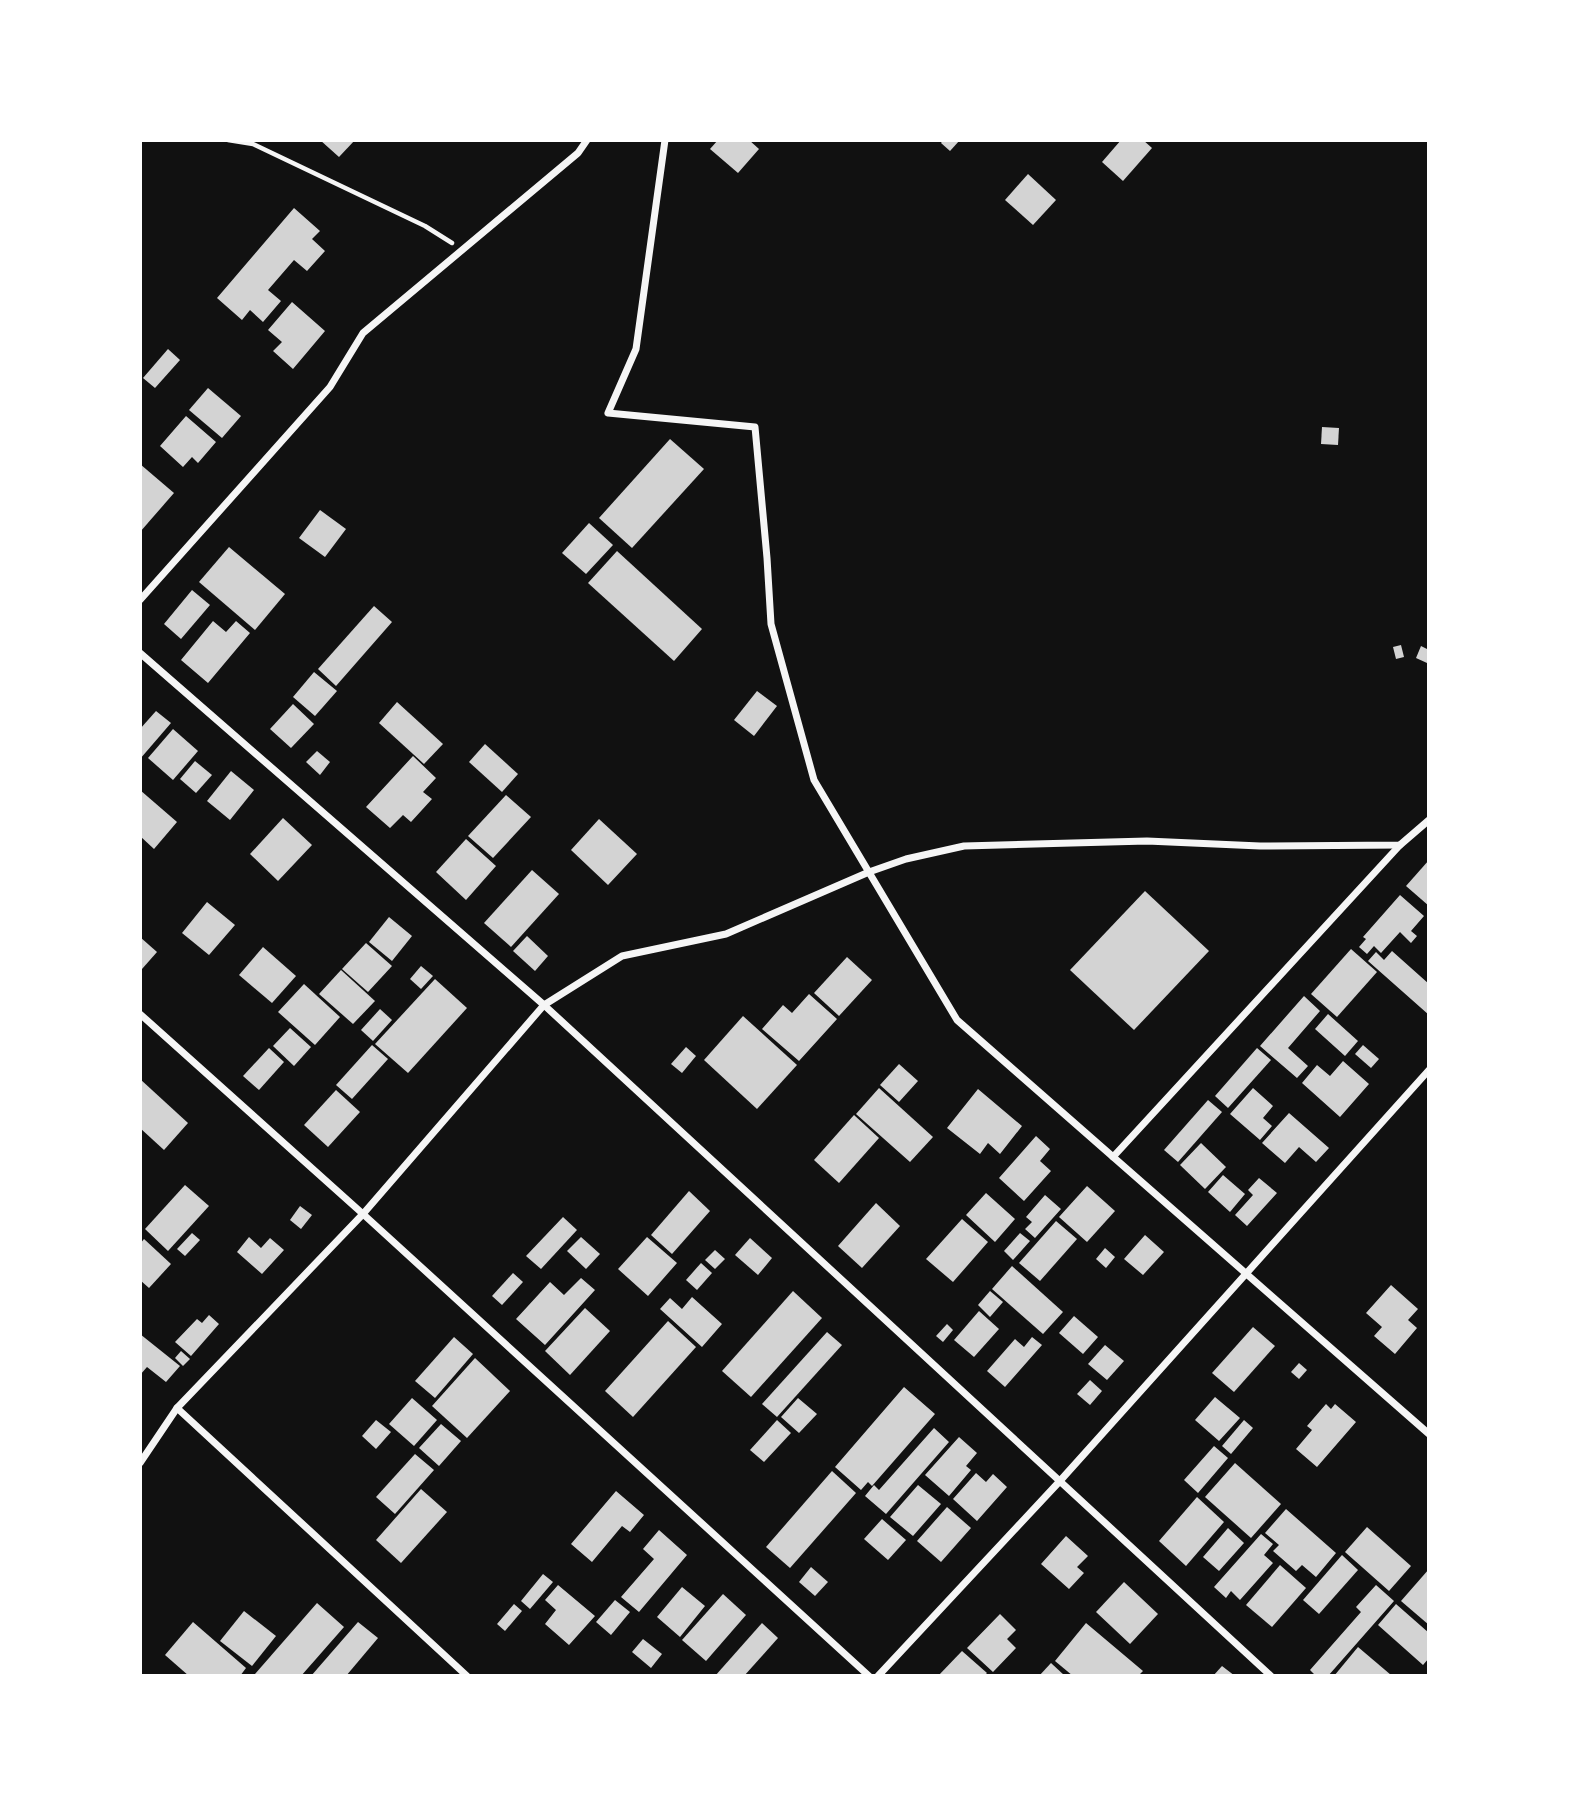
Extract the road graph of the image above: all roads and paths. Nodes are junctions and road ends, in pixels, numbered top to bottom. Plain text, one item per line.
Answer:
1 (228, 140) edge
2 (587, 140) edge
3 (665, 140) edge
4 (462, 249) junction
5 (140, 600) edge
6 (140, 653) edge
7 (1429, 820) edge
8 (1401, 845) junction
9 (869, 872) junction
10 (544, 1005) junction
11 (140, 1014) edge
12 (1429, 1070) edge
13 (1113, 1157) junction
14 (363, 1214) junction
15 (1247, 1275) junction
16 (177, 1408) junction
17 (1429, 1434) edge
18 (140, 1463) edge
19 (1059, 1482) junction
20 (467, 1676) edge
21 (869, 1676) edge
22 (878, 1676) edge
23 (1271, 1676) edge

1 - 4 path
2 - 4 street
3 - 9 street
4 - 5 street
6 - 10 street
7 - 8 street
8 - 9 street
8 - 13 street
9 - 10 street
9 - 13 street
10 - 14 street
10 - 19 street
11 - 14 street
12 - 15 street
13 - 15 street
14 - 16 street
14 - 21 street
15 - 17 street
15 - 19 street
16 - 18 street
16 - 20 street
19 - 22 street
19 - 23 street

